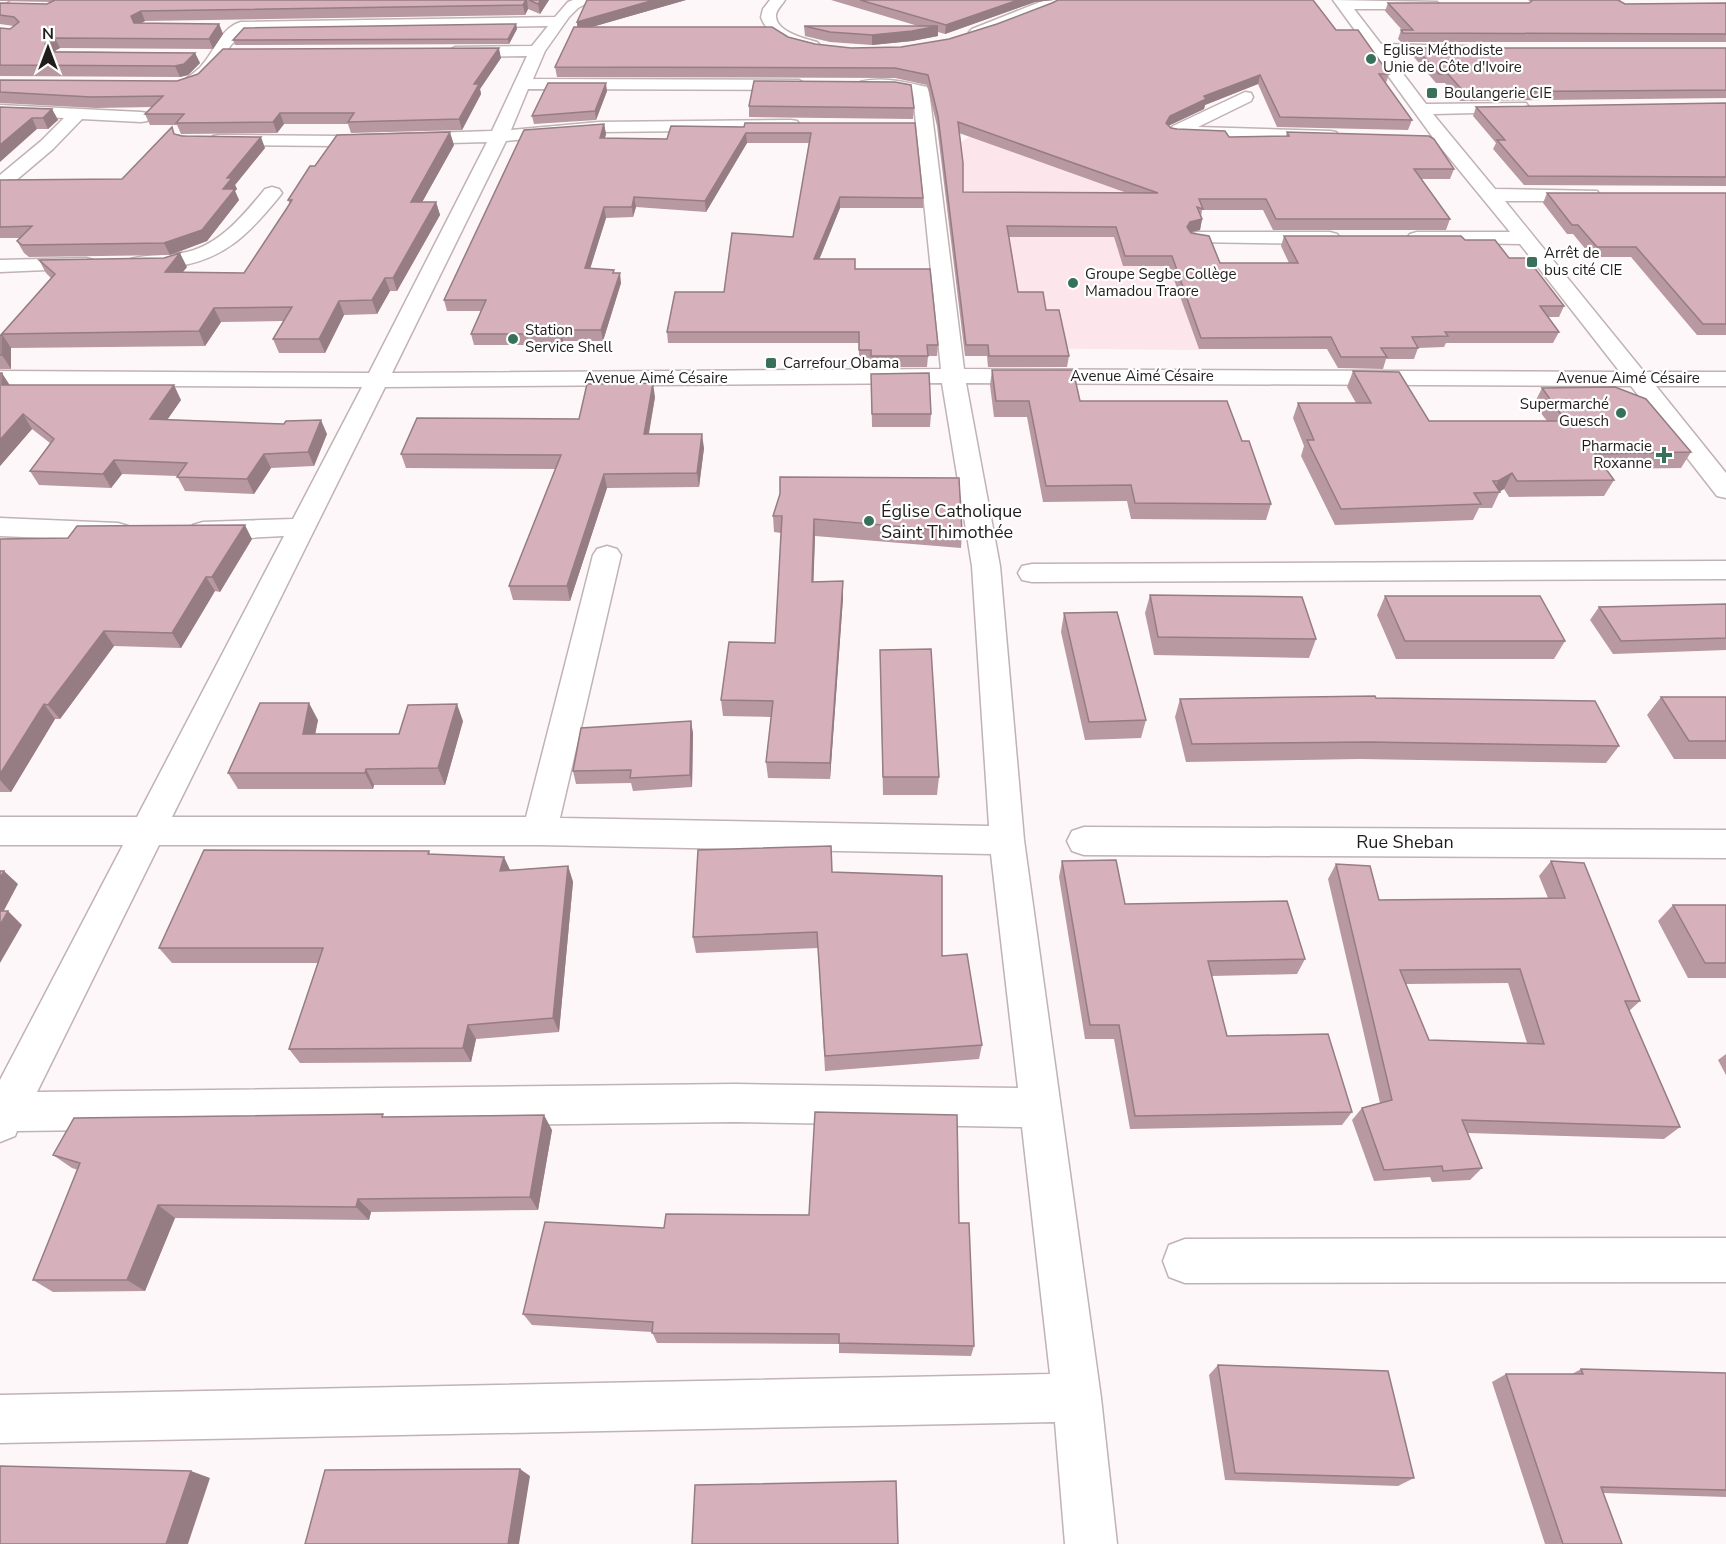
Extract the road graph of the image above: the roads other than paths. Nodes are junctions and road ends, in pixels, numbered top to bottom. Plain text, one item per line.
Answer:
1 (586, 0) edge
2 (778, 0) edge
3 (1058, 0) edge
4 (1342, 2) edge
5 (1446, 4) edge
6 (0, 7) edge
7 (21, 8) edge
8 (358, 8) edge
9 (560, 21) junction
10 (347, 25) junction
11 (217, 27) edge
12 (241, 27) junction
13 (958, 40) edge
14 (824, 48) edge
15 (1376, 49) junction
16 (1481, 49) edge
17 (537, 51) junction
18 (445, 52) edge
19 (224, 53) junction
20 (196, 56) edge
21 (172, 84) edge
22 (524, 84) junction
23 (812, 85) edge
24 (848, 85) edge
25 (1245, 97) edge
26 (1538, 107) edge
27 (1420, 109) junction
28 (0, 110) edge
29 (79, 112) junction
30 (141, 117) dead end
31 (810, 126) edge
32 (903, 126) edge
33 (926, 126) junction
34 (499, 136) junction
35 (1350, 136) edge
36 (1420, 138) edge
37 (1443, 139) junction
38 (199, 140) edge
39 (0, 184) edge
40 (272, 193) dead end
41 (1490, 195) junction
42 (1608, 195) edge
43 (1197, 238) edge
44 (1350, 238) edge
45 (1397, 238) edge
46 (1526, 238) junction
47 (100, 264) edge
48 (123, 264) edge
49 (0, 266) edge
50 (953, 376) junction
51 (0, 378) edge
52 (1726, 378) edge
53 (1638, 379) junction
54 (377, 380) junction
55 (1726, 490) edge
56 (0, 511) edge
57 (0, 516) edge
58 (0, 526) edge
59 (302, 527) junction
60 (148, 532) edge
61 (181, 532) edge
62 (607, 555) dead end
63 (1726, 570) edge
64 (1032, 573) dead end
65 (0, 831) edge
66 (149, 831) junction
67 (540, 831) junction
68 (1006, 840) junction
69 (1084, 841) dead end
70 (1726, 844) edge
71 (1039, 1108) junction
72 (2, 1115) edge
73 (1726, 1260) edge
74 (1185, 1261) dead end
75 (1077, 1398) junction
76 (0, 1419) edge
77 (1091, 1544) edge

1 - 9 street
2 - 14 street
3 - 13 street
4 - 5 street
4 - 15 street
6 - 7 street
8 - 10 street
9 - 10 street
9 - 17 street
10 - 12 street
11 - 12 street
12 - 19 street
15 - 16 street
15 - 27 street
17 - 18 street
17 - 22 street
19 - 20 street
19 - 21 street
22 - 23 street
22 - 34 street
24 - 33 street
25 - 35 street
26 - 27 street
27 - 37 street
28 - 29 street
29 - 30 street
29 - 39 street
31 - 34 street
32 - 33 street
33 - 50 street
34 - 38 street
34 - 54 street
36 - 37 street
37 - 41 street
40 - 48 street
41 - 42 street
41 - 46 street
43 - 44 street
45 - 46 street
46 - 53 street
47 - 49 street
50 - 53 street, Avenue Aimé Césaire
50 - 54 street, Avenue Aimé Césaire
50 - 68 street
51 - 54 street, Avenue Aimé Césaire
52 - 53 street, Avenue Aimé Césaire
53 - 55 street
54 - 59 street
56 - 57 street
58 - 60 street
59 - 61 street
59 - 66 street
62 - 67 street
63 - 64 street
65 - 66 street
66 - 67 street
66 - 72 street
67 - 68 street
68 - 71 street
69 - 70 street, Rue Sheban
71 - 72 street
71 - 75 street
73 - 74 street
75 - 76 street
75 - 77 street

